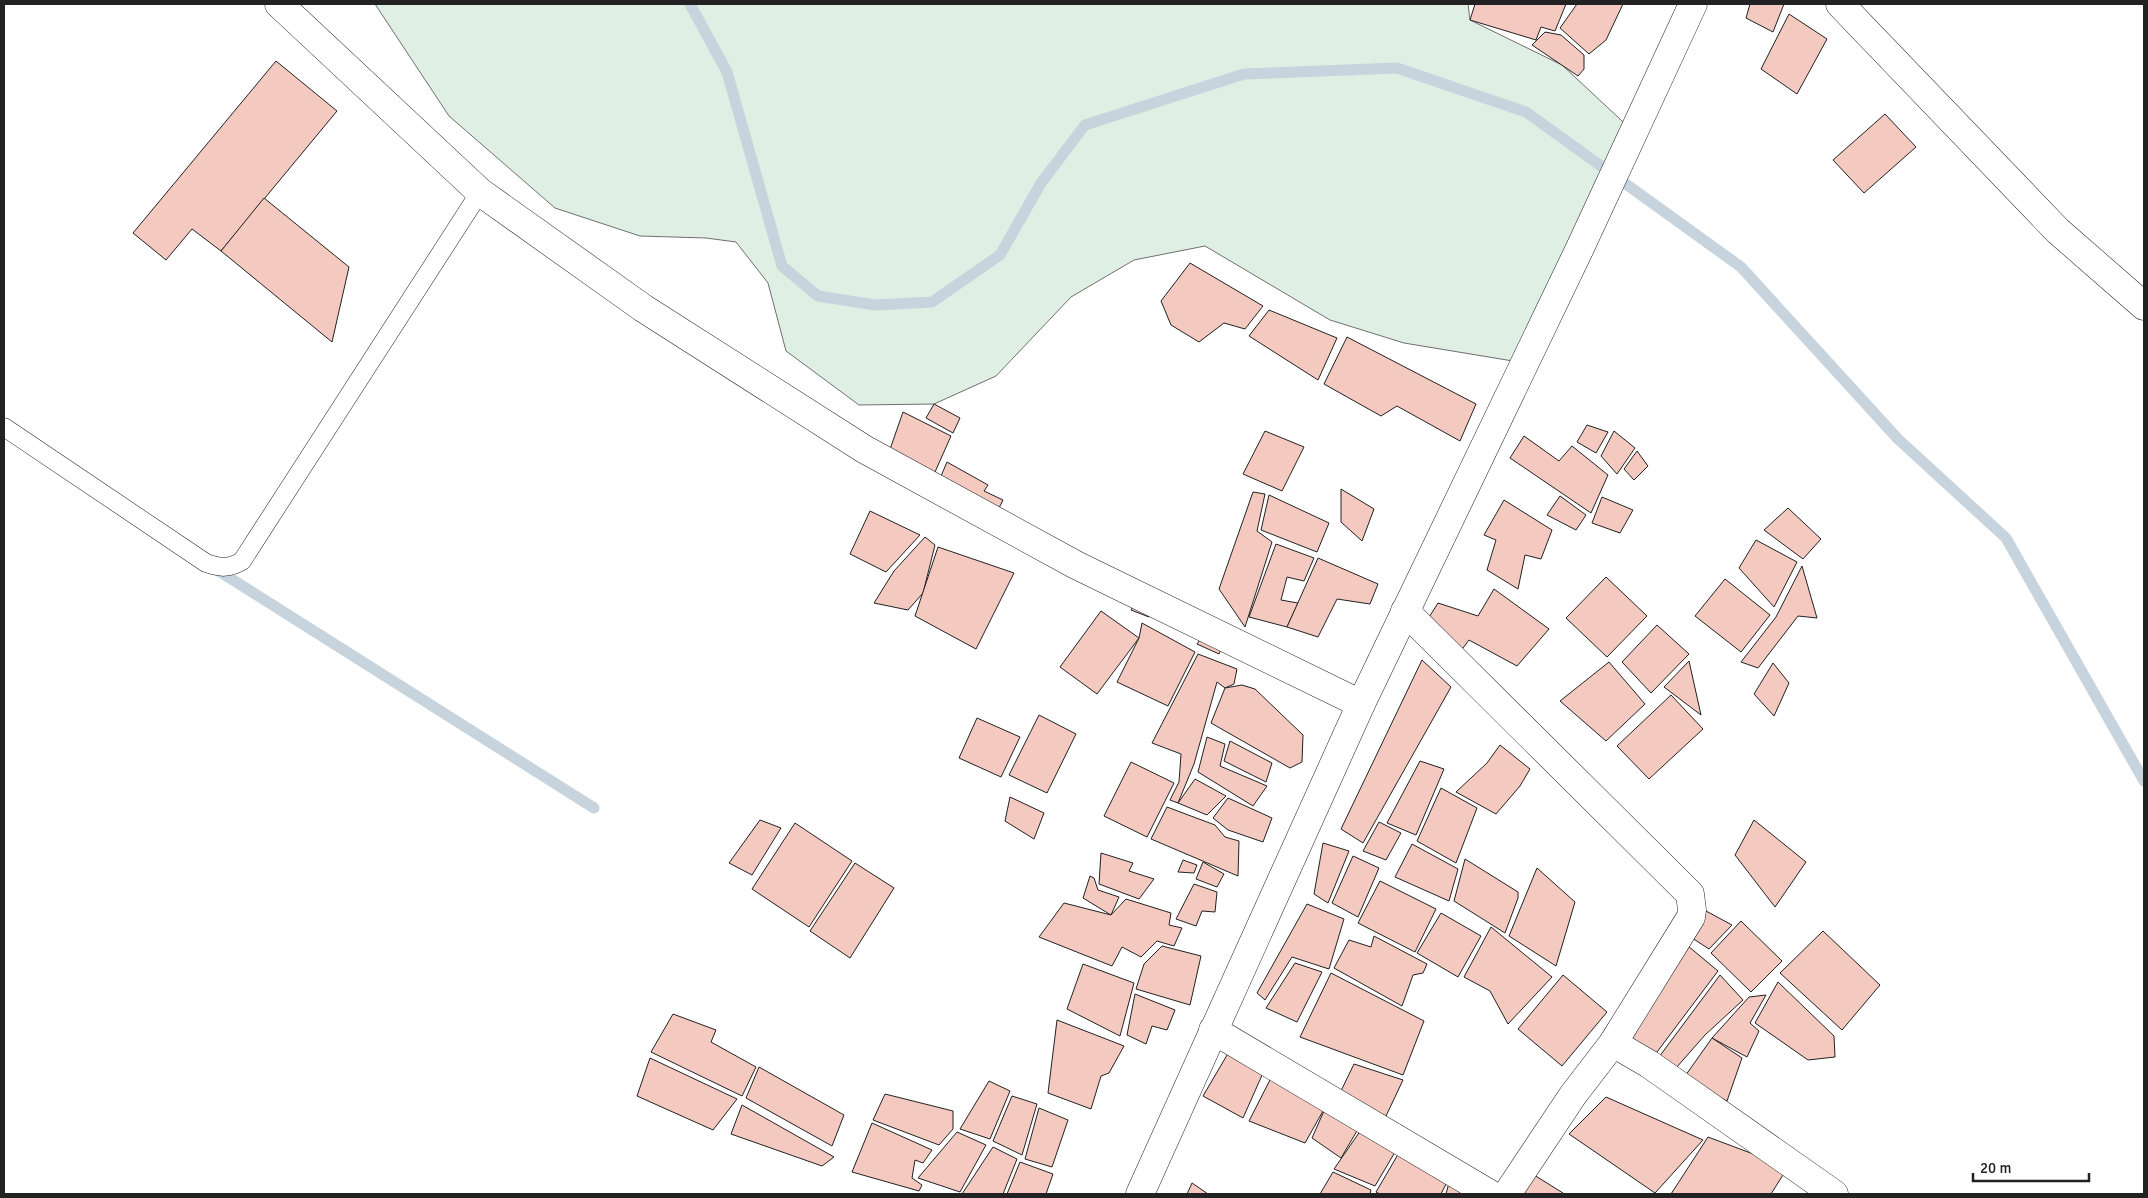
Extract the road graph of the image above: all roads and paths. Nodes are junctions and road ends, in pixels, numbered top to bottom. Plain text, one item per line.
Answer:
1 (279, 4) edge
2 (1693, 4) edge
3 (1840, 4) edge
4 (480, 192) junction
5 (2144, 306) edge
6 (4, 427) edge
7 (1405, 611) junction
8 (1361, 704) junction
9 (1213, 1030) junction
10 (1613, 1043) junction
11 (1140, 1194) edge
12 (1490, 1194) edge
13 (1507, 1194) edge
14 (1834, 1194) edge

1 - 4 street
2 - 7 street
3 - 5 street
4 - 6 lane
4 - 8 street
7 - 8 street
7 - 10 street
8 - 9 street
9 - 11 street
9 - 12 street
10 - 13 street
10 - 14 street

